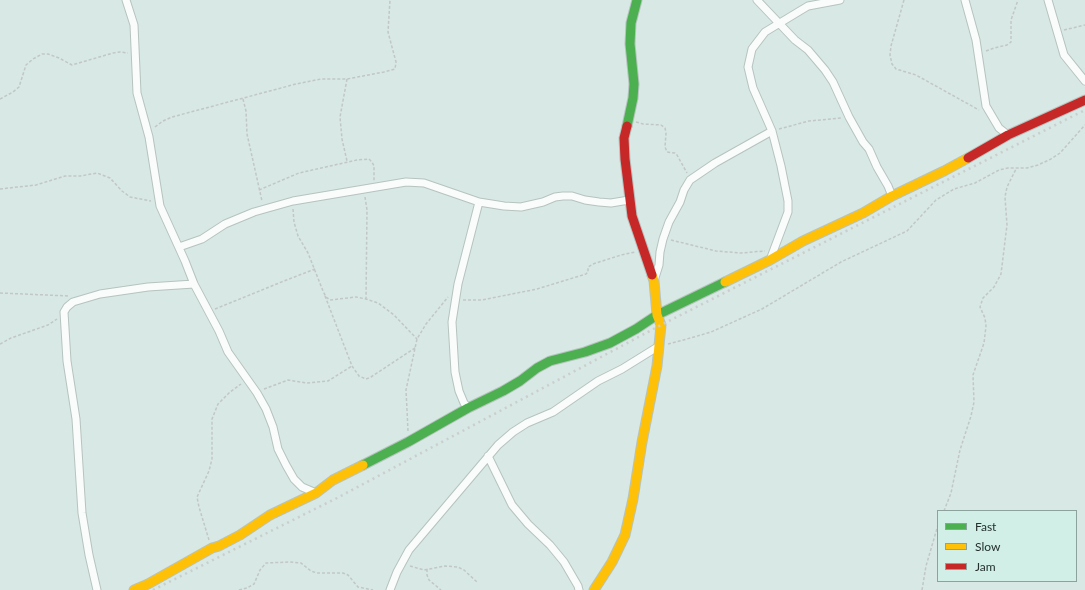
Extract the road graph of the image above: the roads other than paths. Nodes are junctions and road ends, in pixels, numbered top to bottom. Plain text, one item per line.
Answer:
1 (126, 0) edge
2 (637, 0) edge
3 (757, 0) edge
4 (840, 0) edge
5 (965, 0) edge
6 (1048, 0) edge
7 (778, 23) junction
8 (1085, 81) edge
9 (1085, 100) edge
10 (772, 131) junction
11 (1008, 135) junction
12 (892, 196) junction
13 (629, 200) junction
14 (479, 202) junction
15 (179, 247) junction
16 (770, 260) junction
17 (654, 281) junction
18 (194, 284) junction
19 (657, 314) junction
20 (659, 346) junction
21 (468, 408) junction
22 (488, 456) junction
23 (316, 493) junction
24 (97, 590) edge
25 (134, 590) edge
26 (390, 590) edge
27 (579, 590) edge
28 (594, 590) edge

1 - 15 street
2 - 13 street
3 - 7 street
4 - 7 street
5 - 11 street
6 - 8 street
7 - 10 street
7 - 12 street
9 - 11 street
10 - 16 street
10 - 17 street
11 - 12 street
12 - 16 street
13 - 14 street
13 - 17 street
14 - 15 street
14 - 21 street
15 - 18 street
16 - 19 street
17 - 19 street
18 - 23 street
18 - 24 street
19 - 20 street
19 - 21 street
20 - 22 street
20 - 28 street
21 - 23 street
22 - 26 street
22 - 27 street
23 - 25 street

